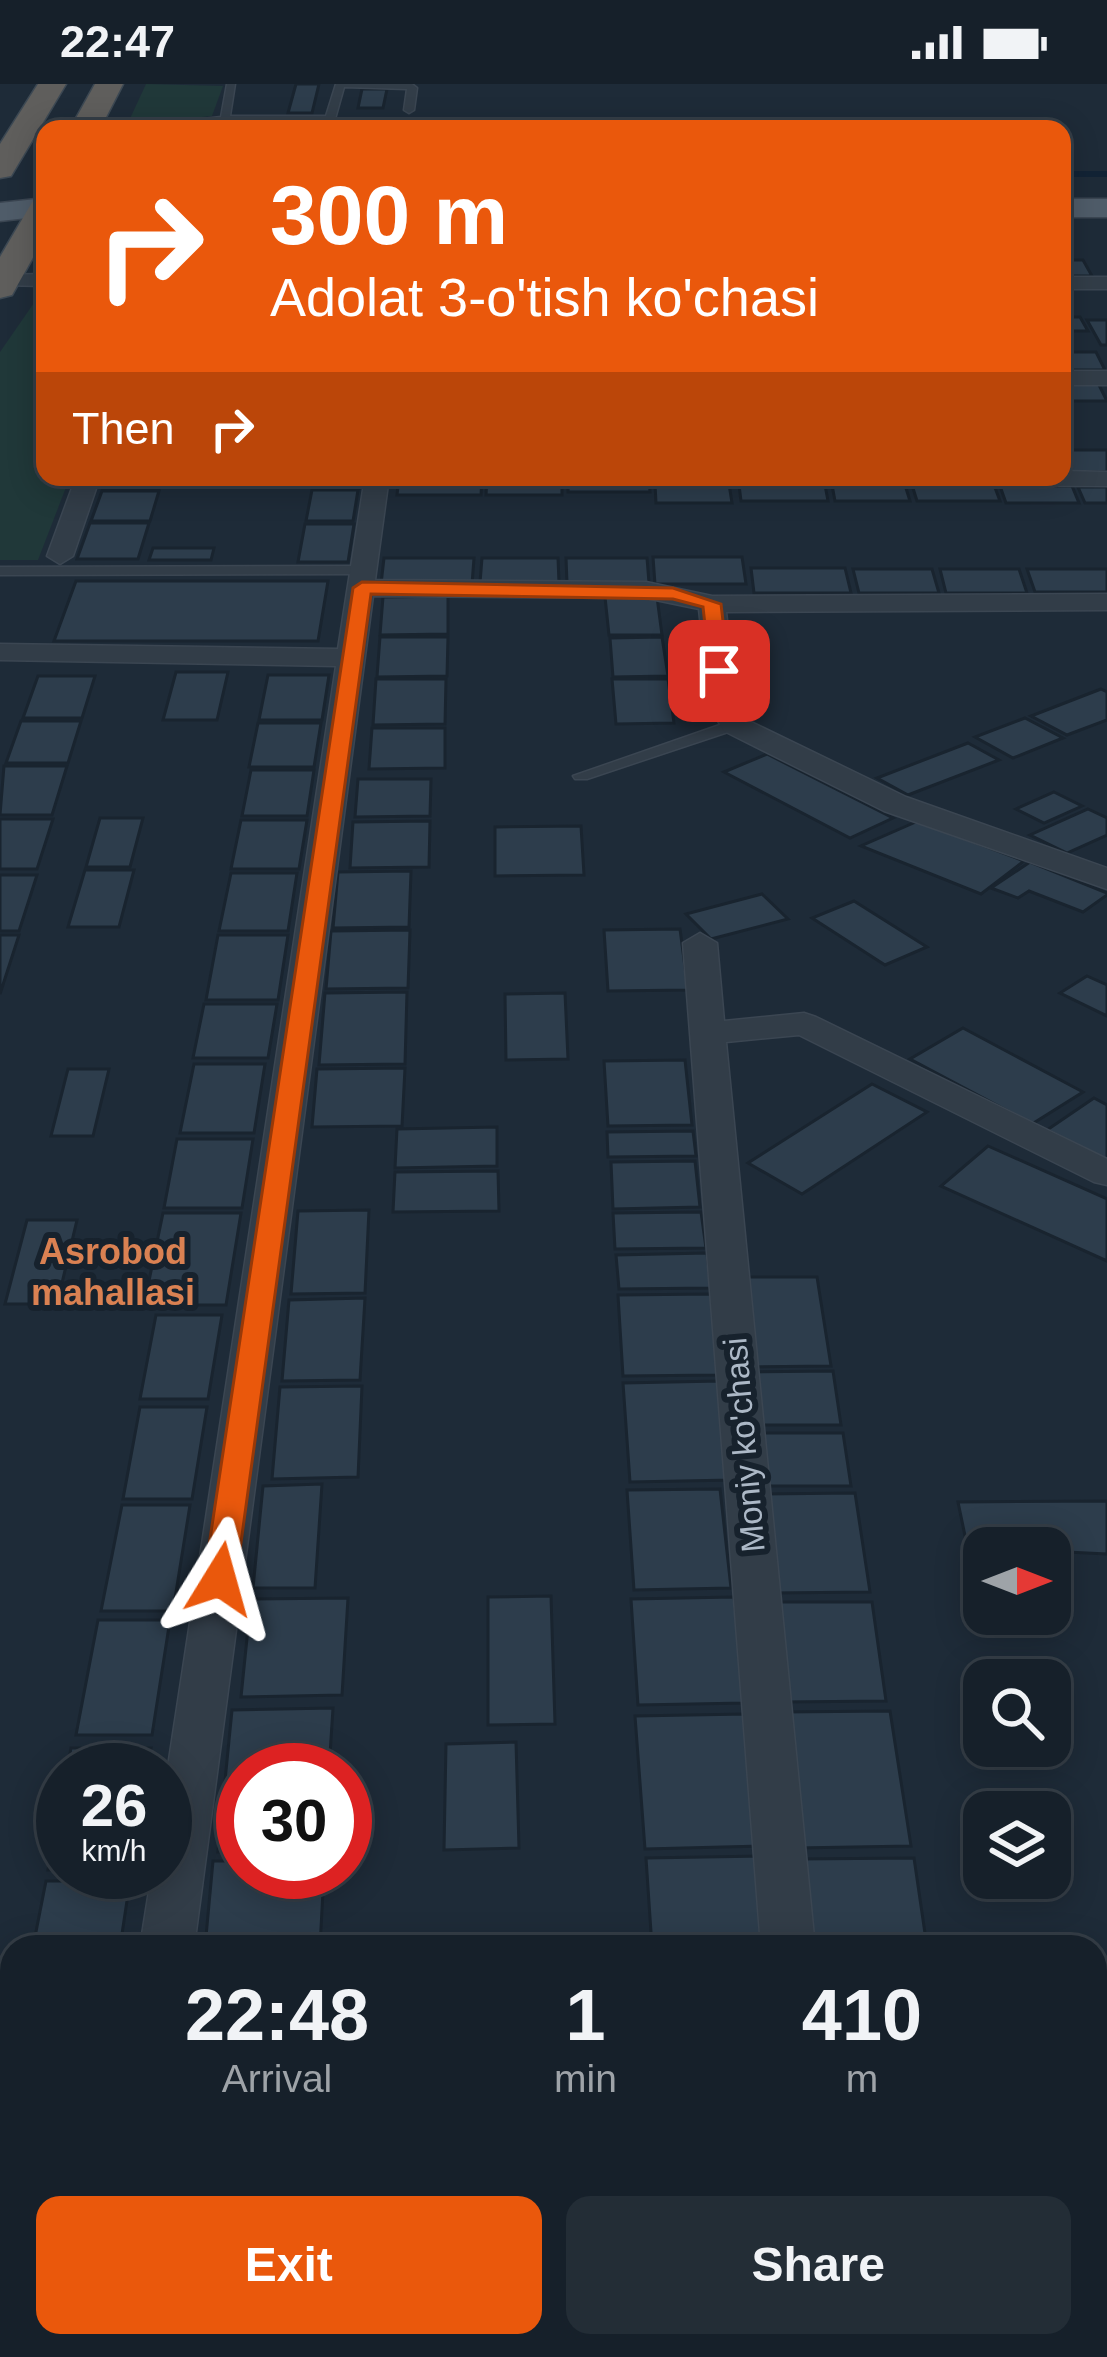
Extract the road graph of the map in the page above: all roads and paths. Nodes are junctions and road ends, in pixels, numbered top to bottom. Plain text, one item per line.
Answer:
1 (52, 84) edge
2 (109, 84) edge
3 (231, 84) edge
4 (340, 84) edge
5 (409, 110) dead end
6 (226, 119) junction
7 (90, 120) edge
8 (215, 120) edge
9 (0, 169) edge
10 (1071, 208) edge
11 (1107, 208) edge
12 (36, 213) edge
13 (0, 216) edge
14 (1071, 223) edge
15 (1107, 223) edge
16 (36, 225) edge
17 (36, 281) edge
18 (1071, 283) edge
19 (1107, 283) edge
20 (2, 284) edge
21 (1071, 378) edge
22 (1107, 378) edge
23 (1071, 478) edge
24 (1107, 478) edge
25 (85, 486) edge
26 (376, 486) edge
27 (60, 556) dead end
28 (0, 571) edge
29 (363, 579) junction
30 (1107, 602) edge
31 (712, 604) junction
32 (352, 658) junction
33 (3, 661) edge
34 (734, 725) junction
35 (581, 776) dead end
36 (1107, 879) edge
37 (700, 944) dead end
38 (707, 1033) junction
39 (1107, 1174) edge
40 (169, 1935) edge
41 (787, 1935) edge

1 - 9 highway
2 - 7 highway
3 - 6 lane
4 - 5 lane
4 - 6 lane
6 - 8 lane
10 - 11 main road
12 - 13 main road
14 - 15 main road
16 - 20 highway
17 - 20 street
18 - 19 street
21 - 22 street
23 - 24 street
25 - 27 street
26 - 29 street
28 - 29 lane
29 - 31 street
29 - 32 street
30 - 31 street
31 - 34 street
32 - 33 street
32 - 40 street
34 - 35 lane
34 - 36 street
37 - 38 street, Moniy ko'chasi
38 - 39 street
38 - 41 street, Moniy ko'chasi

